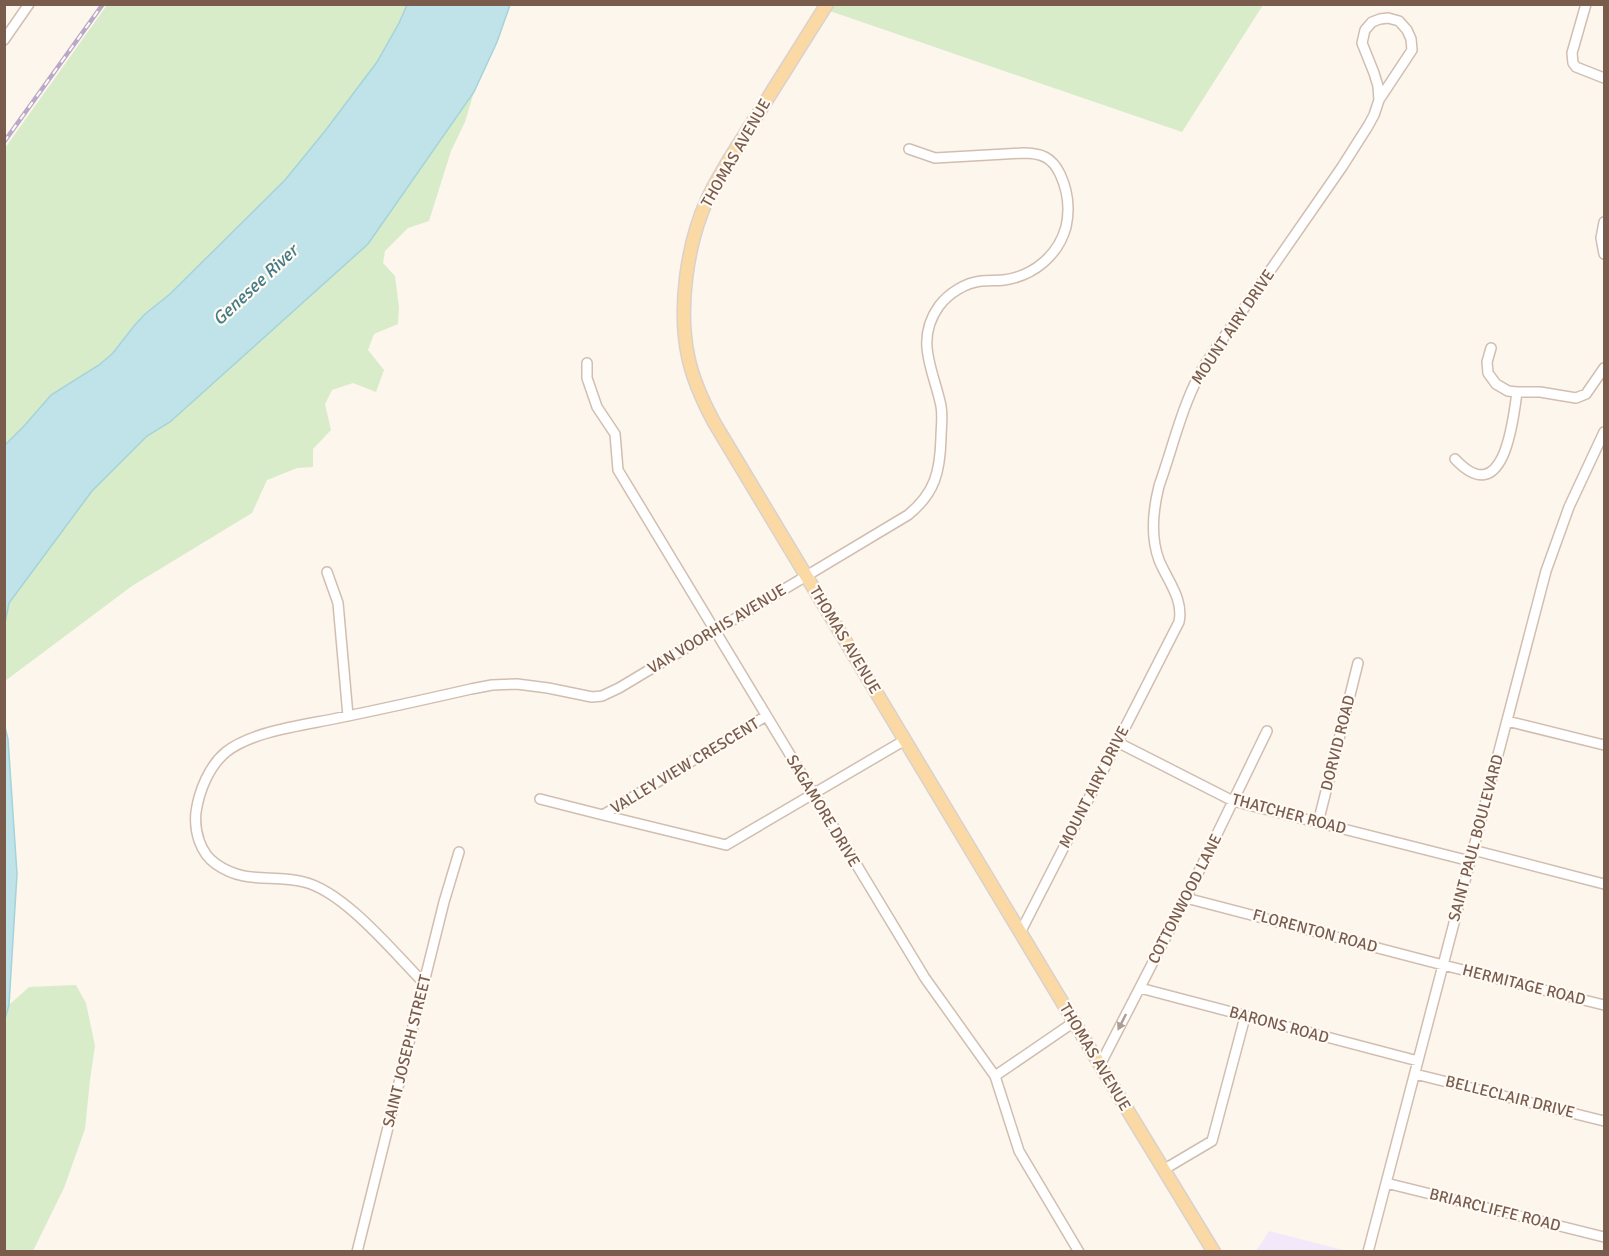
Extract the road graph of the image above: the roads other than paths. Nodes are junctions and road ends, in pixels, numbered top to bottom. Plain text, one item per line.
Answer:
1 (29, 4) edge
2 (827, 4) edge
3 (1586, 4) edge
4 (4, 40) edge
5 (1605, 78) edge
6 (1379, 100) junction
7 (909, 148) dead end
8 (1605, 222) edge
9 (1605, 254) edge
10 (1491, 348) dead end
11 (587, 363) dead end
12 (1605, 368) edge
13 (1517, 392) junction
14 (1605, 432) edge
15 (1455, 459) dead end
16 (327, 572) dead end
17 (807, 576) junction
18 (714, 631) junction
19 (1358, 663) dead end
20 (348, 716) junction
21 (766, 716) junction
22 (1507, 721) junction
23 (1267, 731) dead end
24 (905, 740) junction
25 (1117, 742) junction
26 (1605, 745) edge
27 (813, 795) junction
28 (540, 799) dead end
29 (1233, 801) junction
30 (603, 815) junction
31 (1318, 823) junction
32 (1473, 850) junction
33 (459, 852) dead end
34 (1470, 861) junction
35 (1605, 884) edge
36 (1186, 898) junction
37 (1020, 933) junction
38 (1443, 965) junction
39 (424, 983) junction
40 (1140, 988) junction
41 (1605, 1005) edge
42 (1245, 1017) junction
43 (1074, 1022) junction
44 (1418, 1062) junction
45 (1100, 1065) junction
46 (1415, 1074) junction
47 (995, 1076) junction
48 (1605, 1121) edge
49 (1164, 1170) junction
50 (1386, 1183) junction
51 (1605, 1237) edge
52 (357, 1251) edge
53 (1079, 1251) edge
54 (1214, 1251) edge
55 (1368, 1251) edge

1 - 4 street
2 - 17 main road, THOMAS AVENUE
3 - 5 street
6 - 6 street, MOUNT AIRY DRIVE
6 - 25 street, MOUNT AIRY DRIVE
7 - 17 street, VAN VOORHIS AVENUE
8 - 9 street
10 - 13 street
11 - 18 street, SAGAMORE DRIVE
12 - 13 street
13 - 15 street
14 - 22 street, SAINT PAUL BOULEVARD
16 - 20 street
17 - 18 street, VAN VOORHIS AVENUE
17 - 24 main road, THOMAS AVENUE
18 - 20 street, VAN VOORHIS AVENUE
18 - 21 street, SAGAMORE DRIVE
19 - 31 street, DORVID ROAD
20 - 39 street, VAN VOORHIS AVENUE
21 - 27 street, SAGAMORE DRIVE
21 - 30 street, VALLEY VIEW CRESCENT
22 - 26 street
22 - 32 street, SAINT PAUL BOULEVARD
23 - 29 street, COTTONWOOD LANE
24 - 27 street, VALLEY VIEW CRESCENT
24 - 37 main road, THOMAS AVENUE
25 - 29 street, THATCHER ROAD
25 - 37 street, MOUNT AIRY DRIVE
27 - 30 street, VALLEY VIEW CRESCENT
27 - 47 street, SAGAMORE DRIVE
28 - 30 street, VALLEY VIEW CRESCENT
29 - 31 street, THATCHER ROAD
29 - 36 street, COTTONWOOD LANE
31 - 34 street, THATCHER ROAD
32 - 34 street, SAINT PAUL BOULEVARD
32 - 35 street
33 - 39 street, SAINT JOSEPH STREET
34 - 38 street, SAINT PAUL BOULEVARD
36 - 38 street, FLORENTON ROAD
36 - 40 street, COTTONWOOD LANE
37 - 43 main road, THOMAS AVENUE
38 - 41 street, HERMITAGE ROAD
38 - 44 street, SAINT PAUL BOULEVARD
39 - 52 street, SAINT JOSEPH STREET
40 - 42 street, BARONS ROAD
40 -> 45 street, COTTONWOOD LANE
42 - 44 street, BARONS ROAD
42 - 49 street
43 - 45 main road, THOMAS AVENUE
43 - 47 street
44 - 46 street, SAINT PAUL BOULEVARD
45 - 49 main road, THOMAS AVENUE
46 - 48 street, BELLECLAIR DRIVE
46 - 50 street, SAINT PAUL BOULEVARD
47 - 53 street, SAGAMORE DRIVE
49 - 54 main road, THOMAS AVENUE
50 - 51 street, BRIARCLIFFE ROAD
50 - 55 street, SAINT PAUL BOULEVARD

